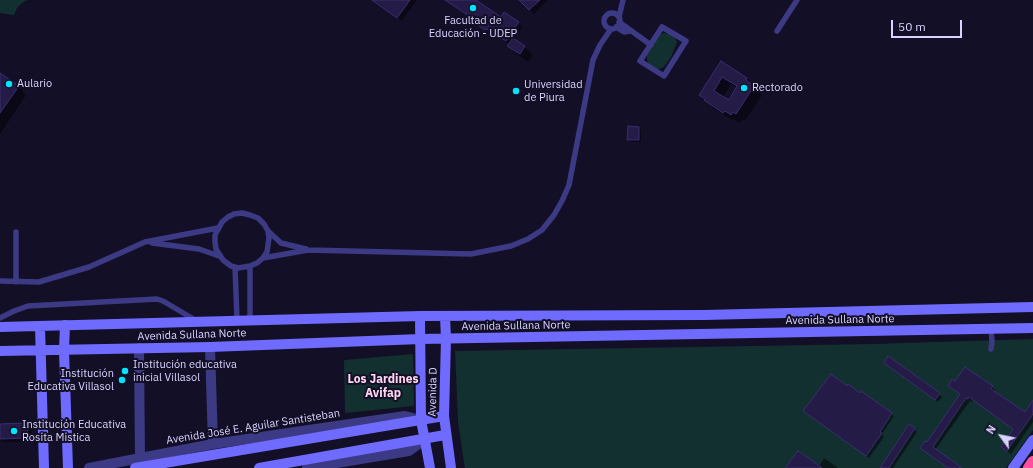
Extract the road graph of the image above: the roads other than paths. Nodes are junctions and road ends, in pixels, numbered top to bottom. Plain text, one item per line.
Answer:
1 (797, 0) edge
2 (623, 3) edge
3 (609, 14) junction
4 (604, 22) junction
5 (616, 24) junction
6 (777, 30) dead end
7 (600, 44) junction
8 (651, 45) junction
9 (218, 228) junction
10 (268, 231) junction
11 (16, 232) dead end
12 (145, 242) junction
13 (308, 250) junction
14 (219, 256) junction
15 (263, 258) junction
16 (250, 266) junction
17 (236, 267) junction
18 (0, 282) edge
19 (16, 282) junction
20 (1033, 307) edge
21 (420, 316) junction
22 (445, 316) junction
23 (0, 318) edge
24 (237, 320) junction
25 (250, 320) junction
26 (197, 321) junction
27 (65, 325) junction
28 (40, 326) junction
29 (0, 327) edge
30 (1033, 328) edge
31 (991, 329) junction
32 (421, 339) junction
33 (446, 339) junction
34 (210, 347) junction
35 (139, 348) junction
36 (991, 349) dead end
37 (64, 350) junction
38 (0, 351) edge
39 (40, 351) junction
40 (444, 416) junction
41 (421, 420) junction
42 (445, 435) junction
43 (424, 440) junction
44 (1033, 440) edge
45 (213, 444) junction
46 (1033, 462) edge
47 (138, 463) edge
48 (349, 464) edge
49 (44, 468) edge
50 (68, 468) edge
51 (89, 468) edge
52 (259, 468) edge
53 (307, 468) edge
54 (430, 468) edge
55 (451, 468) edge
56 (1013, 468) edge
57 (1029, 468) edge

1 - 6 lane
2 - 3 lane
2 - 5 lane
3 - 4 lane
3 - 5 lane
4 - 5 lane
4 - 7 lane
5 - 7 lane
5 - 8 lane
7 - 13 lane
8 - 8 lane
9 - 10 lane
9 - 12 lane
9 - 14 lane
10 - 13 lane
10 - 15 lane
11 - 19 lane
12 - 14 lane
12 - 19 lane
13 - 15 lane
14 - 17 lane
15 - 16 lane
16 - 17 lane
16 - 25 lane
17 - 24 lane
18 - 19 lane
20 - 22 main road, Avenida Sullana Norte
21 - 22 main road, Avenida Sullana Norte
21 - 25 main road, Avenida Sullana Norte
21 - 32 main road, Avenida D
22 - 33 main road, Avenida D
23 - 26 lane
24 - 25 main road, Avenida Sullana Norte
24 - 26 main road, Avenida Sullana Norte
26 - 27 main road, Avenida Sullana Norte
27 - 28 main road, Avenida Sullana Norte
27 - 37 main road
28 - 29 main road, Avenida Sullana Norte
28 - 39 main road
30 - 31 main road, Avenida Sullana Norte
31 - 33 main road, Avenida Sullana Norte
31 - 36 lane
32 - 33 main road, Avenida Sullana Norte
32 - 34 main road, Avenida Sullana Norte
32 - 41 main road, Avenida D
33 - 40 main road, Avenida D
34 - 35 main road, Avenida Sullana Norte
34 - 45 street
35 - 37 main road, Avenida Sullana Norte
35 - 47 street
37 - 39 main road, Avenida Sullana Norte
37 - 50 main road
38 - 39 main road, Avenida Sullana Norte
39 - 49 main road
40 - 41 main road, Avenida José E. Aguilar Santisteban
40 - 42 main road, Avenida D
41 - 43 main road, Avenida D
41 - 45 street, Avenida José E. Aguilar Santisteban
41 - 47 main road, Avenida José E. Aguilar Santisteban
42 - 43 main road
42 - 55 main road, Avenida D
43 - 48 street
43 - 52 main road
43 - 54 main road, Avenida D
44 - 56 main road
45 - 47 street, Avenida José E. Aguilar Santisteban
46 - 57 highway
47 - 51 street, Avenida José E. Aguilar Santisteban
48 - 53 street

